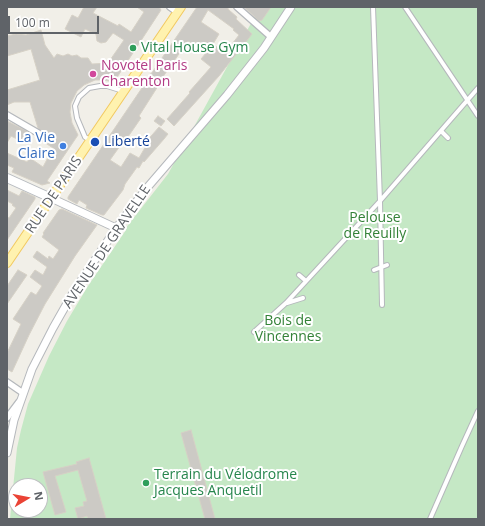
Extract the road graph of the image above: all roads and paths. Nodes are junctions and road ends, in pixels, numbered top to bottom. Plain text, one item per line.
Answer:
1 (170, 7) edge
2 (237, 7) edge
3 (291, 7) edge
4 (373, 7) edge
5 (405, 7) edge
6 (179, 10) edge
7 (271, 37) junction
8 (478, 88) edge
9 (124, 92) junction
10 (467, 100) junction
11 (7, 115) edge
12 (478, 116) edge
13 (441, 131) junction
14 (38, 133) dead end
15 (448, 138) dead end
16 (91, 141) junction
17 (7, 178) edge
18 (51, 198) junction
19 (380, 201) junction
20 (116, 228) junction
21 (7, 263) edge
22 (387, 265) dead end
23 (381, 267) junction
24 (374, 270) dead end
25 (299, 275) dead end
26 (306, 281) junction
27 (303, 298) dead end
28 (286, 303) junction
29 (382, 305) dead end
30 (254, 332) dead end
31 (7, 382) edge
32 (22, 396) junction
33 (478, 411) edge
34 (10, 418) edge
35 (7, 453) edge
36 (430, 519) edge

1 - 6 street
2 - 7 street
3 - 7 street, AVENUE DE GRAVELLE
4 - 19 street
5 - 10 street
6 - 9 main road, RUE DE PARIS
7 - 20 street, AVENUE DE GRAVELLE
8 - 10 street
9 - 16 main road, RUE DE PARIS
9 - 16 street
10 - 12 street
10 - 13 street
11 - 14 street
13 - 15 street
13 - 19 street
16 - 18 main road, RUE DE PARIS
17 - 18 main road
18 - 20 street
18 - 21 main road, RUE DE PARIS
19 - 23 street
19 - 26 street
20 - 32 street, AVENUE DE GRAVELLE
22 - 23 street
23 - 24 street
23 - 29 street
25 - 26 street
26 - 28 street
27 - 28 street
28 - 30 street
31 - 32 street
32 - 34 street, AVENUE DE GRAVELLE
33 - 36 street
34 - 35 street, AVENUE DE GRAVELLE

